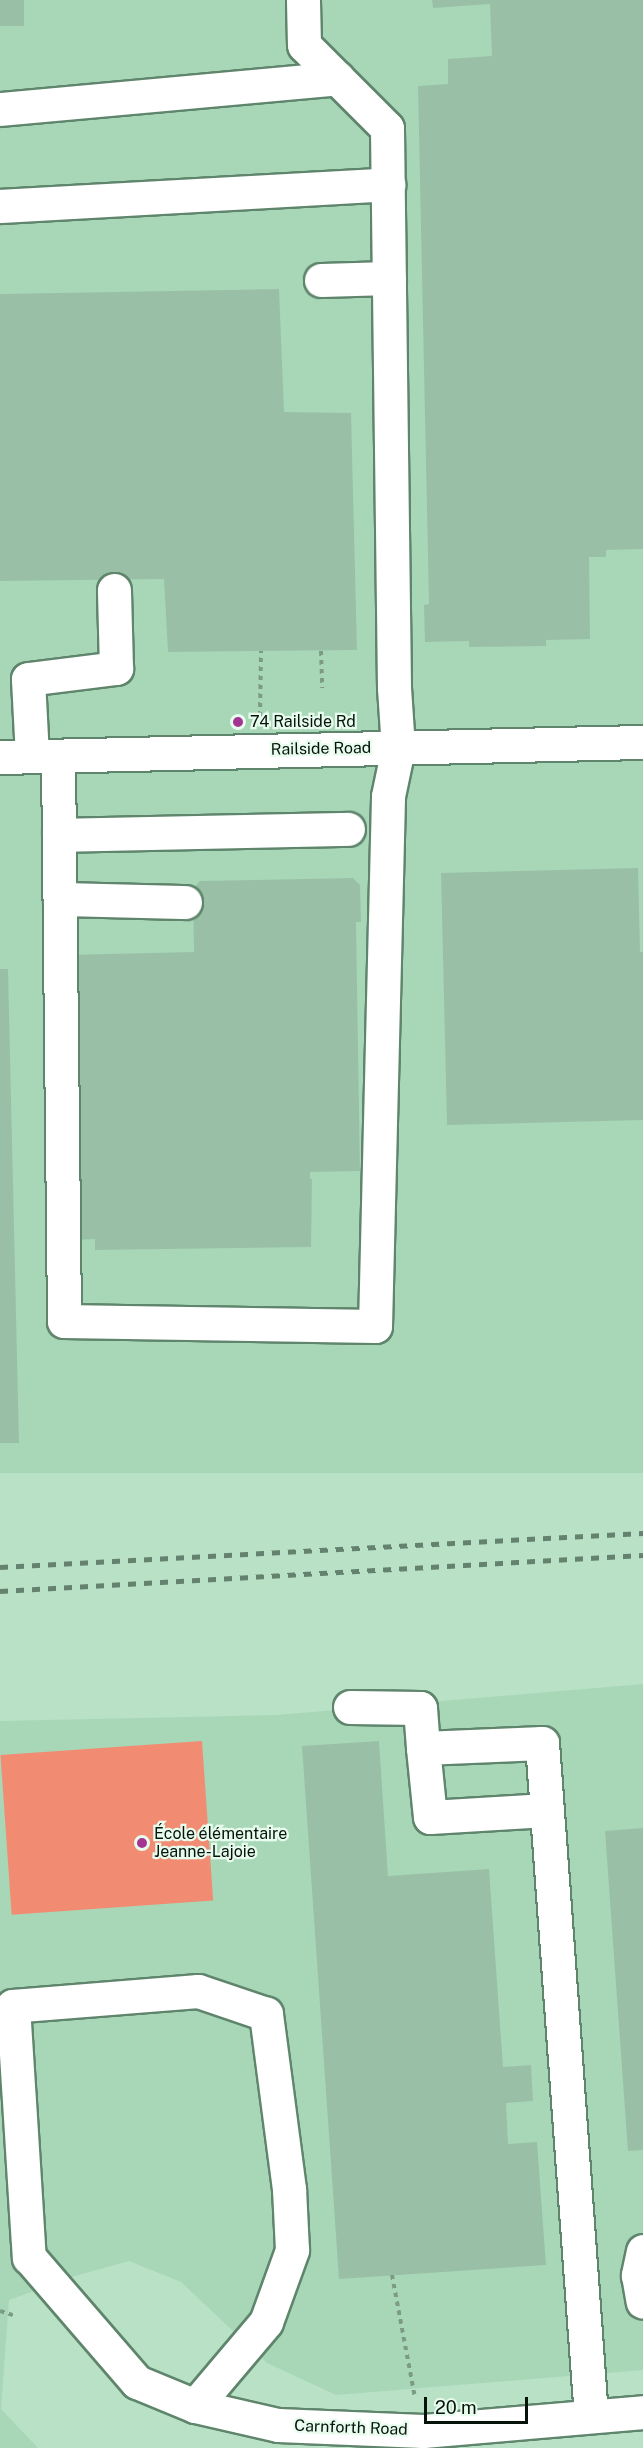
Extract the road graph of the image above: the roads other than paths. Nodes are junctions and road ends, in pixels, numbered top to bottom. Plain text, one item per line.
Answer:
1 (303, 0) edge
2 (338, 78) junction
3 (0, 109) edge
4 (388, 184) junction
5 (0, 206) edge
6 (389, 278) junction
7 (321, 280) dead end
8 (114, 590) dead end
9 (643, 742) edge
10 (398, 748) junction
11 (45, 756) junction
12 (0, 757) edge
13 (348, 829) dead end
14 (59, 835) junction
15 (60, 898) junction
16 (185, 902) dead end
17 (350, 1707) dead end
18 (423, 1748) junction
19 (546, 1810) junction
20 (6, 2006) edge
21 (643, 2251) edge
22 (643, 2302) edge
23 (195, 2406) junction
24 (643, 2412) edge
25 (591, 2416) junction

1 - 2 street
2 - 3 street
2 - 4 street
4 - 5 street
4 - 6 street
6 - 7 street
6 - 10 street
8 - 11 street
9 - 10 street, Railside Road
10 - 11 street, Railside Road
10 - 15 street
11 - 12 street, Railside Road
11 - 14 street
13 - 14 street
14 - 15 street
15 - 16 street
17 - 18 street
18 - 19 street
18 - 19 street
19 - 25 street
20 - 23 street, Carnforth Road
20 - 23 street
21 - 22 street
23 - 25 street, Carnforth Road
24 - 25 street, Carnforth Road

